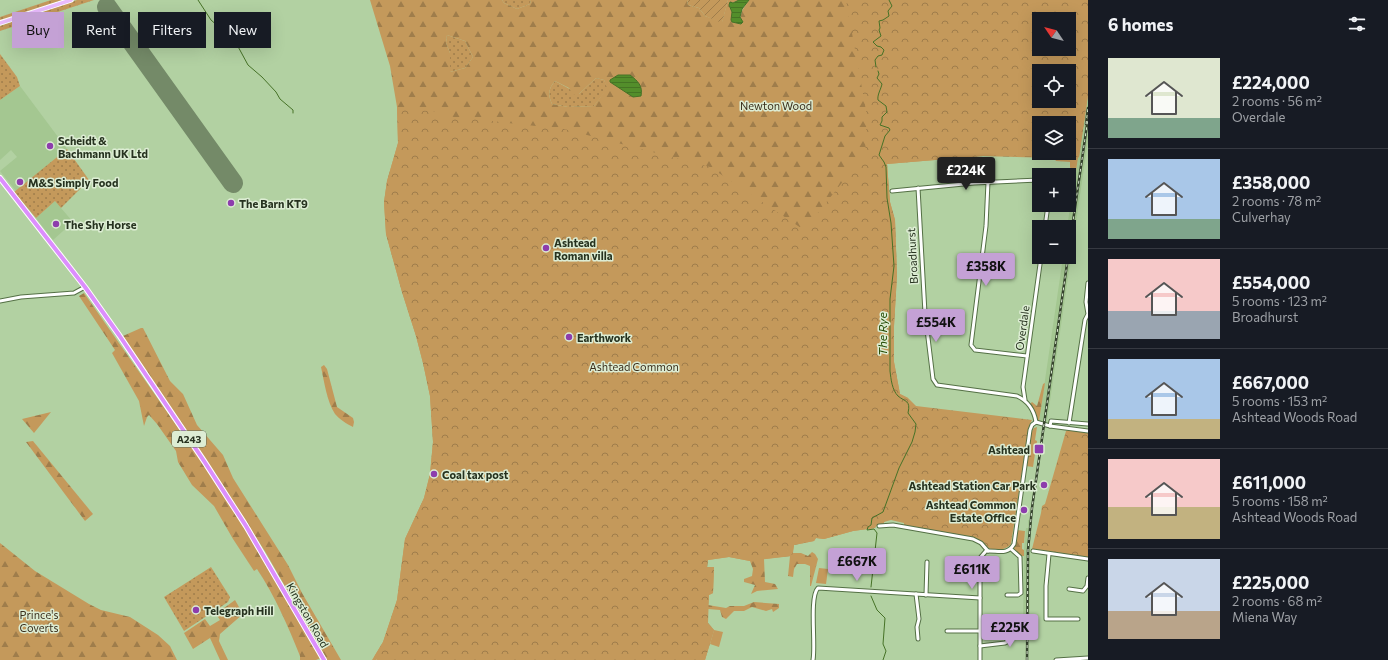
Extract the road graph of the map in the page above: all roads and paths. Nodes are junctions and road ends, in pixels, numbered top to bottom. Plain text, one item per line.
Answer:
1 (71, 0) edge
2 (0, 23) edge
3 (0, 178) edge
4 (1032, 180) edge
5 (988, 182) junction
6 (918, 188) junction
7 (892, 191) dead end
8 (1040, 264) edge
9 (1088, 283) edge
10 (85, 287) junction
11 (0, 301) edge
12 (1088, 314) edge
13 (1027, 356) junction
14 (1023, 391) junction
15 (1017, 396) junction
16 (1025, 400) junction
17 (1036, 422) junction
18 (1069, 423) junction
19 (1088, 424) edge
20 (1050, 426) junction
21 (1088, 431) edge
22 (879, 526) dead end
23 (1011, 549) junction
24 (988, 551) junction
25 (1032, 551) dead end
26 (1049, 554) junction
27 (1088, 559) edge
28 (927, 562) dead end
29 (1088, 578) edge
30 (1069, 589) dead end
31 (1087, 589) edge
32 (916, 594) junction
33 (926, 595) junction
34 (1007, 595) dead end
35 (980, 598) junction
36 (1005, 619) dead end
37 (1078, 619) dead end
38 (947, 631) dead end
39 (979, 631) junction
40 (918, 639) dead end
41 (980, 646) junction
42 (1088, 658) edge
43 (324, 660) edge
44 (813, 660) edge
45 (980, 660) edge
46 (1056, 660) edge

1 - 2 main road
3 - 10 highway, A243
4 - 5 street
5 - 6 street
5 - 13 street
6 - 7 street
6 - 15 street, Broadhurst
8 - 13 street, Overdale
9 - 12 street
10 - 11 street
10 - 43 highway, Kingston Road / A243
12 - 18 street
13 - 14 street, Overdale
14 - 15 street
14 - 16 street, Overdale
15 - 16 street, Broadhurst
16 - 17 street
17 - 20 street
17 - 23 street
18 - 19 street
18 - 20 street
20 - 21 street
22 - 24 street
23 - 24 street
23 - 34 street
24 - 35 street
25 - 26 street
26 - 27 street
26 - 37 street
28 - 33 street
29 - 31 street
30 - 31 street
32 - 33 street
32 - 40 street
32 - 44 street
33 - 35 street
35 - 39 street
36 - 41 street
38 - 39 street
39 - 41 street
41 - 45 street
42 - 46 street

